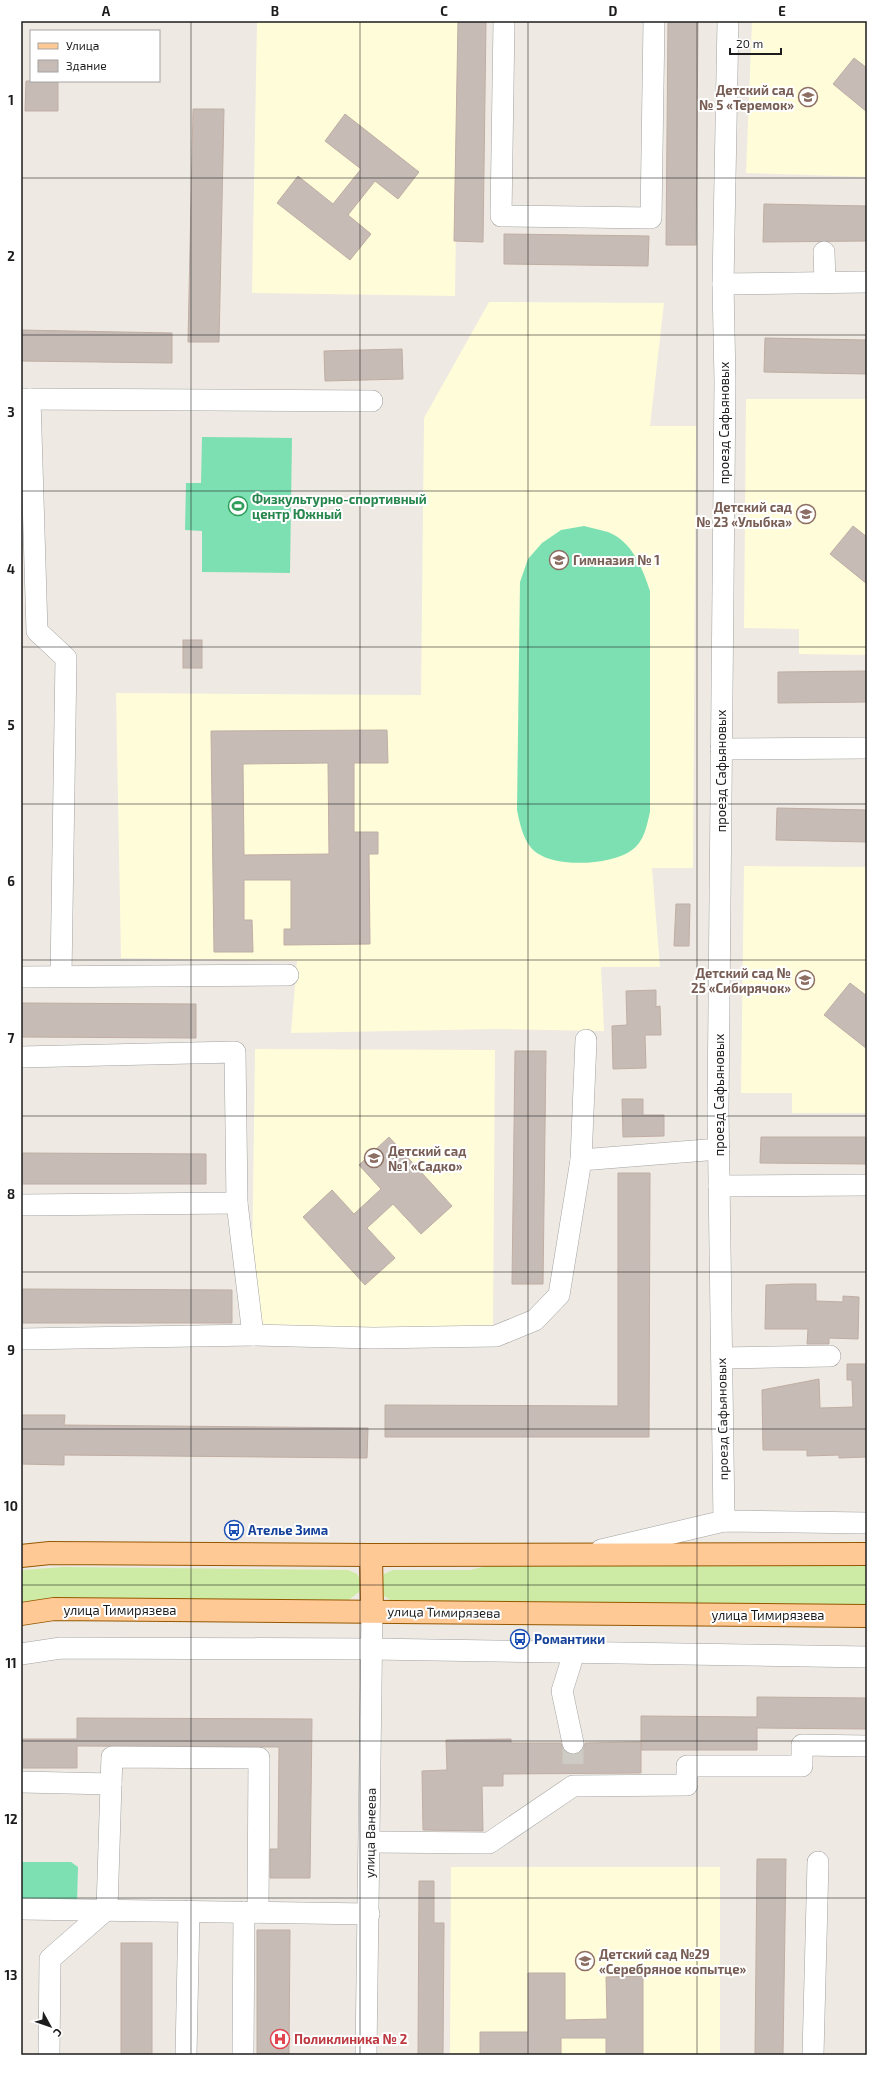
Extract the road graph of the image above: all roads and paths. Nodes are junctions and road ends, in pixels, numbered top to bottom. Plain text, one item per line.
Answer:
1 (504, 21) edge
2 (654, 21) edge
3 (728, 21) edge
4 (824, 252) dead end
5 (825, 282) junction
6 (867, 282) edge
7 (723, 284) junction
8 (26, 399) edge
9 (372, 401) dead end
10 (867, 748) edge
11 (721, 749) junction
12 (288, 975) dead end
13 (61, 976) junction
14 (21, 977) edge
15 (586, 1040) dead end
16 (21, 1057) edge
17 (719, 1149) junction
18 (581, 1160) junction
19 (867, 1185) edge
20 (720, 1186) junction
21 (237, 1203) junction
22 (21, 1204) edge
23 (253, 1335) junction
24 (21, 1339) edge
25 (830, 1356) dead end
26 (722, 1358) junction
27 (724, 1521) junction
28 (867, 1523) edge
29 (581, 1554) junction
30 (867, 1554) edge
31 (371, 1555) junction
32 (21, 1556) edge
33 (372, 1611) junction
34 (21, 1614) edge
35 (867, 1616) edge
36 (372, 1649) junction
37 (574, 1653) junction
38 (21, 1654) edge
39 (867, 1657) edge
40 (573, 1743) tunnel mouth
41 (867, 1746) edge
42 (21, 1782) edge
43 (111, 1784) junction
44 (370, 1842) junction
45 (818, 1862) dead end
46 (21, 1909) edge
47 (107, 1909) junction
48 (189, 1911) junction
49 (251, 1912) junction
50 (369, 1914) junction
51 (48, 2055) edge
52 (186, 2055) edge
53 (243, 2055) edge
54 (366, 2055) edge
55 (813, 2055) edge

1 - 2 street
3 - 7 street, проезд Сафьяновых
4 - 5 street
5 - 6 street
5 - 7 street
7 - 11 street, проезд Сафьяновых
8 - 9 street
8 - 13 street
10 - 11 street
11 - 17 street, проезд Сафьяновых
12 - 13 street
13 - 14 street
15 - 18 street
16 - 21 street
17 - 18 street
17 - 20 street, проезд Сафьяновых
18 - 23 street
19 - 20 street
20 - 26 street, проезд Сафьяновых
21 - 22 street
21 - 23 street
23 - 24 street
25 - 26 street
26 - 27 street, проезд Сафьяновых
27 - 28 street
27 - 29 street
29 - 30 main road
29 - 31 main road
31 - 32 main road
31 - 33 main road
33 - 34 main road, улица Тимирязева
33 - 35 main road, улица Тимирязева
33 - 36 street, улица Ванеева
36 - 37 street
36 - 38 street
36 - 44 street, улица Ванеева
37 - 39 street
37 - 40 street
41 - 44 street
42 - 43 street
43 - 47 street
43 - 49 street
44 - 50 street, улица Ванеева
45 - 55 street
46 - 47 street
47 - 48 street
47 - 51 street
48 - 49 street
48 - 52 street
49 - 50 street
49 - 53 street
50 - 54 street, улица Ванеева

